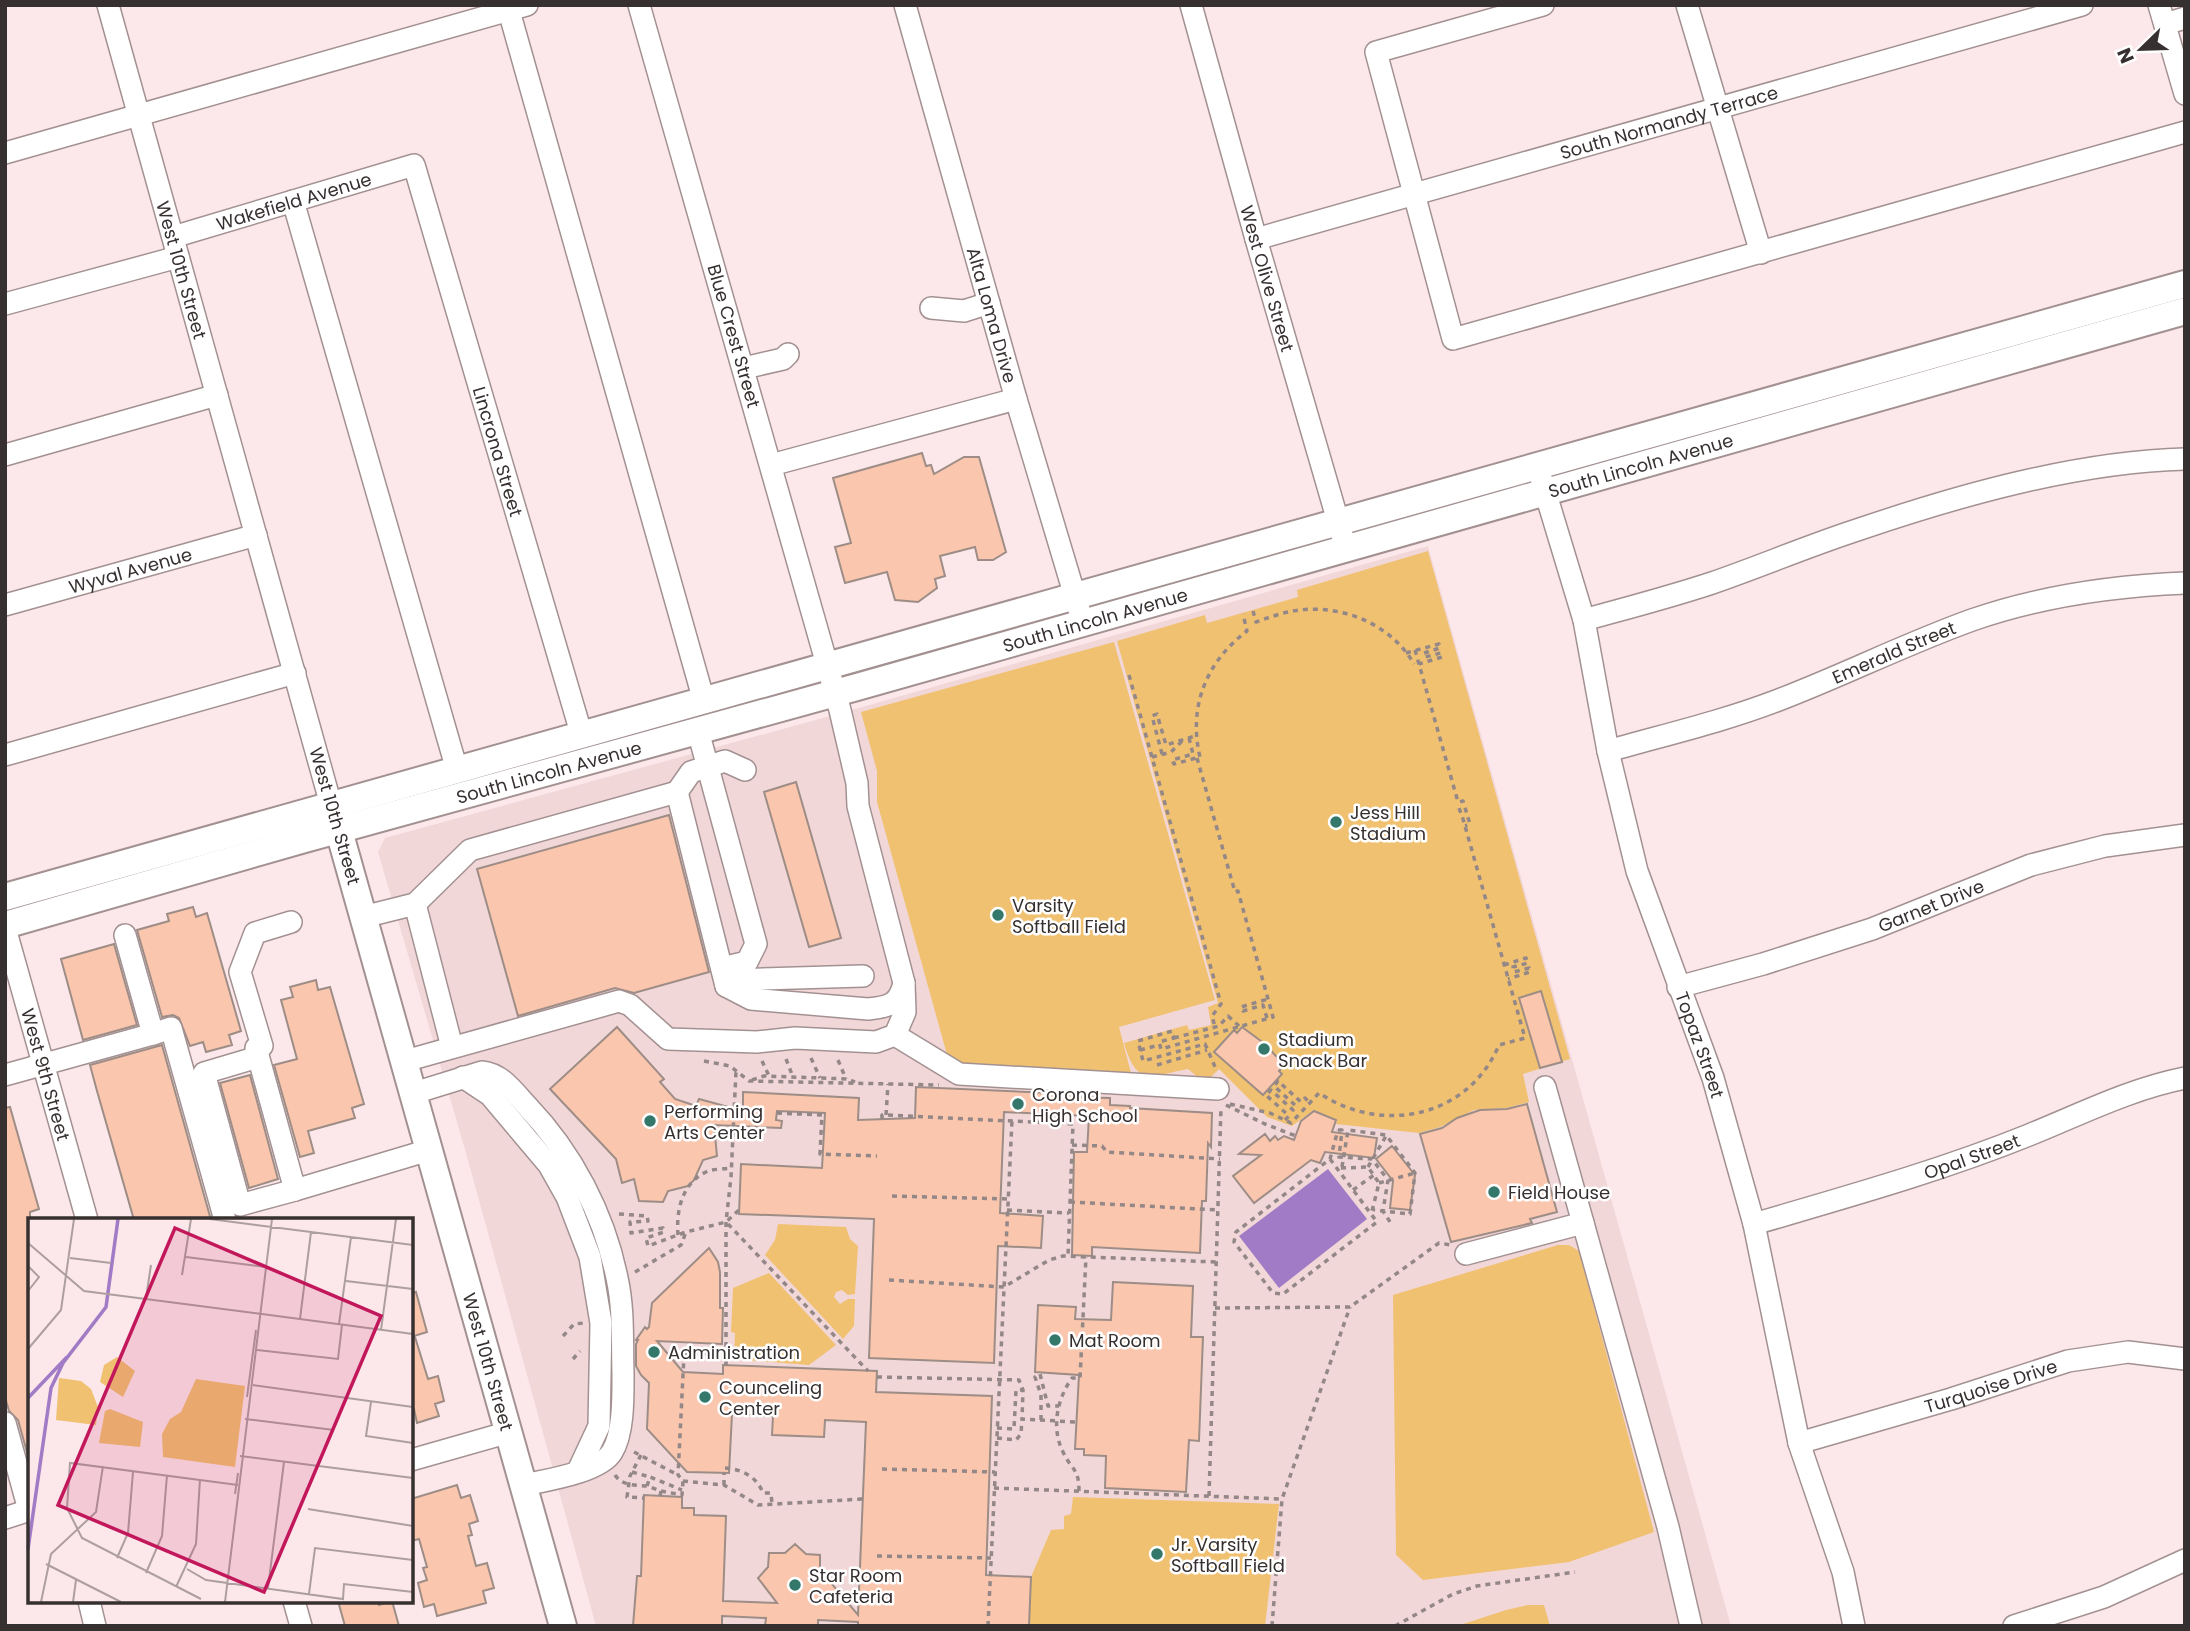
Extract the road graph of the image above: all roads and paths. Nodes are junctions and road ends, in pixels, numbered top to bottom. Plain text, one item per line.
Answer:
1 (108, 5) edge
2 (639, 5) edge
3 (905, 5) edge
4 (1191, 5) edge
5 (1543, 5) edge
6 (1688, 5) edge
7 (2082, 5) edge
8 (518, 8) edge
9 (2169, 16) edge
10 (2185, 94) edge
11 (1718, 108) junction
12 (138, 117) junction
13 (2185, 132) edge
14 (5, 153) edge
15 (414, 165) joint
16 (1413, 194) junction
17 (293, 201) junction
18 (1256, 239) junction
19 (175, 247) junction
20 (1761, 253) junction
21 (2185, 284) edge
22 (989, 303) junction
23 (5, 304) edge
24 (931, 308) dead end
25 (2185, 311) edge
26 (788, 354) dead end
27 (744, 368) junction
28 (218, 395) junction
29 (1016, 399) junction
30 (5, 455) edge
31 (2185, 458) edge
32 (771, 465) junction
33 (1537, 466) junction
34 (1545, 492) junction
35 (256, 535) junction
36 (1342, 536) junction
37 (2185, 583) edge
38 (1075, 598) junction
39 (5, 605) edge
40 (1253, 611) dead end
41 (1242, 614) dead end
42 (1584, 620) junction
43 (1083, 623) junction
44 (1415, 650) junction
45 (1406, 653) junction
46 (1416, 664) junction
47 (828, 667) junction
48 (295, 673) junction
49 (1129, 674) dead end
50 (835, 693) junction
51 (704, 701) junction
52 (698, 731) junction
53 (582, 736) junction
54 (1195, 736) junction
55 (1186, 739) junction
56 (1608, 751) junction
57 (1163, 754) junction
58 (5, 755) edge
59 (1152, 757) junction
60 (1197, 758) junction
61 (708, 767) junction
62 (457, 770) junction
63 (745, 770) dead end
64 (677, 792) junction
65 (1456, 809) dead end
66 (335, 817) junction
67 (1465, 826) junction
68 (2185, 835) edge
69 (5, 897) edge
70 (415, 904) junction
71 (363, 917) junction
72 (291, 922) dead end
73 (5, 927) edge
74 (125, 935) dead end
75 (1504, 965) junction
76 (863, 976) dead end
77 (724, 977) junction
78 (1508, 979) junction
79 (904, 983) junction
80 (1678, 986) junction
81 (1268, 999) junction
82 (1267, 1018) junction
83 (1239, 1026) junction
84 (1215, 1027) junction
85 (153, 1034) junction
86 (895, 1035) junction
87 (1174, 1038) junction
88 (1159, 1045) junction
89 (1198, 1046) dead end
90 (452, 1047) junction
91 (1140, 1050) junction
92 (1207, 1050) dead end
93 (760, 1056) dead end
94 (258, 1057) junction
95 (785, 1057) dead end
96 (811, 1058) dead end
97 (838, 1060) dead end
98 (405, 1061) junction
99 (1168, 1062) dead end
100 (43, 1065) junction
101 (736, 1071) dead end
102 (5, 1075) edge
103 (769, 1076) junction
104 (793, 1077) junction
105 (820, 1078) junction
106 (2185, 1078) edge
107 (846, 1079) junction
108 (749, 1082) dead end
109 (857, 1083) dead end
110 (888, 1084) dead end
111 (1545, 1087) dead end
112 (414, 1093) junction
113 (1219, 1096) junction
114 (1310, 1103) junction
115 (777, 1113) dead end
116 (1012, 1120) junction
117 (1285, 1120) junction
118 (1386, 1135) junction
119 (1296, 1136) dead end
120 (1072, 1145) junction
121 (1326, 1147) dead end
122 (1333, 1149) junction
123 (429, 1150) junction
124 (877, 1156) dead end
125 (1343, 1157) junction
126 (1220, 1159) junction
127 (1330, 1160) junction
128 (1372, 1160) junction
129 (1368, 1167) junction
130 (732, 1168) junction
131 (1340, 1169) junction
132 (1415, 1173) junction
133 (1374, 1175) junction
134 (1388, 1180) junction
135 (1380, 1182) junction
136 (295, 1190) junction
137 (1353, 1190) junction
138 (892, 1196) dead end
139 (1008, 1199) junction
140 (1070, 1202) junction
141 (739, 1210) dead end
142 (1007, 1210) junction
143 (1218, 1210) junction
144 (1382, 1211) junction
145 (1372, 1212) junction
146 (1069, 1213) junction
147 (613, 1214) dead end
148 (86, 1218) edge
149 (224, 1218) edge
150 (726, 1222) junction
151 (1583, 1223) junction
152 (1754, 1224) junction
153 (1392, 1225) dead end
154 (686, 1232) junction
155 (678, 1235) junction
156 (1459, 1250) joint
157 (1068, 1256) junction
158 (1086, 1257) junction
159 (1216, 1262) junction
160 (643, 1269) dead end
161 (889, 1280) dead end
162 (1004, 1287) junction
163 (1350, 1307) junction
164 (1215, 1308) junction
165 (589, 1323) dead end
166 (563, 1336) dead end
167 (726, 1354) junction
168 (673, 1355) dead end
169 (684, 1355) junction
170 (2185, 1359) edge
171 (726, 1365) dead end
172 (868, 1371) dead end
173 (877, 1377) dead end
174 (999, 1379) junction
175 (1023, 1390) junction
176 (1059, 1406) junction
177 (1022, 1419) junction
178 (1041, 1420) junction
179 (1057, 1421) junction
180 (1075, 1422) dead end
181 (5, 1423) edge
182 (997, 1428) junction
183 (509, 1432) junction
184 (997, 1438) junction
185 (1799, 1443) junction
186 (632, 1452) dead end
187 (641, 1455) junction
188 (629, 1458) dead end
189 (413, 1459) edge
190 (636, 1461) junction
191 (625, 1466) dead end
192 (882, 1469) dead end
193 (632, 1472) junction
194 (995, 1472) junction
195 (620, 1473) dead end
196 (615, 1475) dead end
197 (678, 1475) junction
198 (650, 1477) junction
199 (683, 1480) junction
200 (628, 1484) junction
201 (524, 1485) junction
202 (724, 1485) junction
203 (647, 1486) junction
204 (994, 1488) junction
205 (682, 1490) junction
206 (1079, 1491) junction
207 (1209, 1496) junction
208 (644, 1498) dead end
209 (863, 1499) dead end
210 (1282, 1499) junction
211 (28, 1503) edge
212 (772, 1504) junction
213 (28, 1511) edge
214 (5, 1518) edge
215 (877, 1556) dead end
216 (991, 1558) junction
217 (2185, 1560) edge
218 (1575, 1572) dead end
219 (89, 1603) edge
220 (295, 1603) edge
221 (559, 1625) edge
222 (95, 1626) edge
223 (301, 1626) edge
224 (988, 1626) edge
225 (1272, 1626) edge
226 (1395, 1626) edge
227 (1692, 1626) edge
228 (1854, 1626) edge
229 (2014, 1626) edge

1 - 12 street, West 10th Street
2 - 27 street, Blue Crest Street
3 - 22 street, Alta Loma Drive
4 - 18 street, West Olive Street
5 - 16 street
6 - 11 street
7 - 11 street, South Normandy Terrace
8 - 12 street
8 - 51 street
9 - 10 street
11 - 16 street, South Normandy Terrace
11 - 20 street
12 - 14 street
12 - 19 street, West 10th Street
13 - 20 street
15 - 17 street, Wakefield Avenue
15 - 53 street, Lincrona Street
16 - 18 street, South Normandy Terrace
16 - 20 street
17 - 19 street, Wakefield Avenue
17 - 62 street
18 - 36 street, West Olive Street
19 - 23 street, Wakefield Avenue
19 - 28 street, West 10th Street
21 - 33 main road, South Lincoln Avenue
22 - 24 street
22 - 29 street, Alta Loma Drive
25 - 34 main road, South Lincoln Avenue
26 - 27 street
27 - 32 street, Blue Crest Street
28 - 30 street
28 - 35 street, West 10th Street
29 - 32 street
29 - 38 street, Alta Loma Drive
31 - 42 street
32 - 47 street, Blue Crest Street
33 - 34 street, Topaz Street
33 - 36 main road, South Lincoln Avenue
34 - 36 main road, South Lincoln Avenue
34 - 42 street, Topaz Street
35 - 39 street, Wyval Avenue
35 - 48 street, West 10th Street
36 - 38 main road, South Lincoln Avenue
36 - 43 main road, South Lincoln Avenue
37 - 56 street, Emerald Street
38 - 43 street, Alta Loma Drive
38 - 47 main road, South Lincoln Avenue
40 - 45 path
41 - 54 path
42 - 56 street, Topaz Street
43 - 50 main road, South Lincoln Avenue
44 - 45 path
44 - 46 path
44 - 46 path
45 - 46 path
46 - 67 path
47 - 50 street, Blue Crest Street
47 - 51 main road, South Lincoln Avenue
48 - 58 street
48 - 66 street, West 10th Street
49 - 59 path
50 - 52 main road, South Lincoln Avenue
50 - 79 street, Blue Crest Street
51 - 53 main road, South Lincoln Avenue
52 - 61 street
52 - 66 main road, South Lincoln Avenue
53 - 62 main road, South Lincoln Avenue
54 - 55 path
54 - 60 path
55 - 57 path
55 - 57 path
55 - 60 path
56 - 80 street, Topaz Street
57 - 59 path
59 - 84 path
60 - 81 path
61 - 63 street
61 - 64 street
61 - 77 street
62 - 66 main road, South Lincoln Avenue
64 - 70 street
64 - 77 street
65 - 67 path
66 - 69 main road, South Lincoln Avenue
66 - 71 main road, West 10th Street
66 - 73 main road, South Lincoln Avenue
67 - 75 path
68 - 80 street, Garnet Drive
70 - 71 street
70 - 90 street
71 - 98 main road, West 10th Street
72 - 94 street
73 - 100 street, West 9th Street
74 - 85 street
75 - 78 path
75 - 78 path
76 - 77 street
77 - 79 street
78 - 114 path
79 - 86 street, Blue Crest Street
80 - 152 street, Topaz Street
81 - 82 path
81 - 82 path
82 - 83 path
83 - 84 path
83 - 88 path
84 - 87 path
85 - 100 street
85 - 149 street
86 - 90 street
86 - 113 street
87 - 88 path
87 - 91 path
88 - 91 path
89 - 91 path
90 - 98 street
92 - 99 path
93 - 103 path
94 - 136 street
94 - 136 street
95 - 104 path
96 - 105 path
97 - 107 path
98 - 112 main road, West 10th Street
100 - 102 street
100 - 148 street, West 9th Street
101 - 130 path
103 - 104 path
103 - 108 path
104 - 105 path
105 - 107 path
106 - 152 street, Opal Street
107 - 109 path
110 - 116 path
111 - 151 street
112 - 123 main road, West 10th Street
112 - 201 street
113 - 117 path
113 - 119 path
113 - 126 path
114 - 117 path
114 - 117 path
115 - 124 path
116 - 120 path
116 - 139 path
118 - 125 path
118 - 128 path
118 - 132 path
120 - 126 path
120 - 140 path
121 - 122 path
122 - 125 path
122 - 127 path
123 - 136 street
123 - 183 main road, West 10th Street
125 - 128 path
125 - 131 path
126 - 143 path
127 - 131 path
127 - 145 path
128 - 129 path
128 - 134 path
129 - 131 path
129 - 133 path
130 - 150 path
130 - 155 path
131 - 137 path
132 - 134 path
132 - 144 path
133 - 135 path
133 - 137 path
134 - 135 path
134 - 144 path
135 - 145 path
137 - 145 path
138 - 139 path
139 - 142 path
140 - 143 path
140 - 146 path
141 - 150 path
142 - 146 path
142 - 162 path
143 - 159 path
144 - 145 path
144 - 153 path
146 - 157 path
147 - 155 path
150 - 154 path
150 - 167 path
150 - 172 path
151 - 156 street
151 - 227 street
152 - 185 street, Topaz Street
154 - 155 path
154 - 160 path
156 - 163 path
157 - 158 path
157 - 162 path
158 - 159 path
158 - 176 path
159 - 164 path
161 - 162 path
162 - 174 path
163 - 164 path
163 - 210 path
164 - 207 path
165 - 166 path
167 - 169 path
167 - 171 path
168 - 169 path
169 - 197 path
170 - 185 street, Turquoise Drive
173 - 174 path
174 - 175 path
174 - 182 path
175 - 177 path
175 - 182 path
176 - 178 path
176 - 179 path
177 - 178 path
177 - 184 path
178 - 179 path
179 - 180 path
179 - 206 path
181 - 211 street
182 - 184 path
183 - 189 street
183 - 201 main road, West 10th Street
184 - 194 path
185 - 228 street, Topaz Street
186 - 187 path
187 - 190 path
187 - 197 path
188 - 190 path
190 - 193 path
191 - 193 path
192 - 194 path
193 - 195 path
193 - 198 path
193 - 200 path
194 - 204 path
196 - 200 path
197 - 199 path
198 - 203 path
198 - 205 path
199 - 202 path
199 - 205 path
200 - 203 path
200 - 208 path
201 - 221 main road, West 10th Street
202 - 212 path
202 - 212 path
203 - 205 path
204 - 206 path
204 - 216 path
206 - 207 path
207 - 210 path
209 - 212 path
210 - 225 path
213 - 214 street
215 - 216 path
216 - 224 path
217 - 229 street
218 - 226 path
219 - 222 street
220 - 223 street

